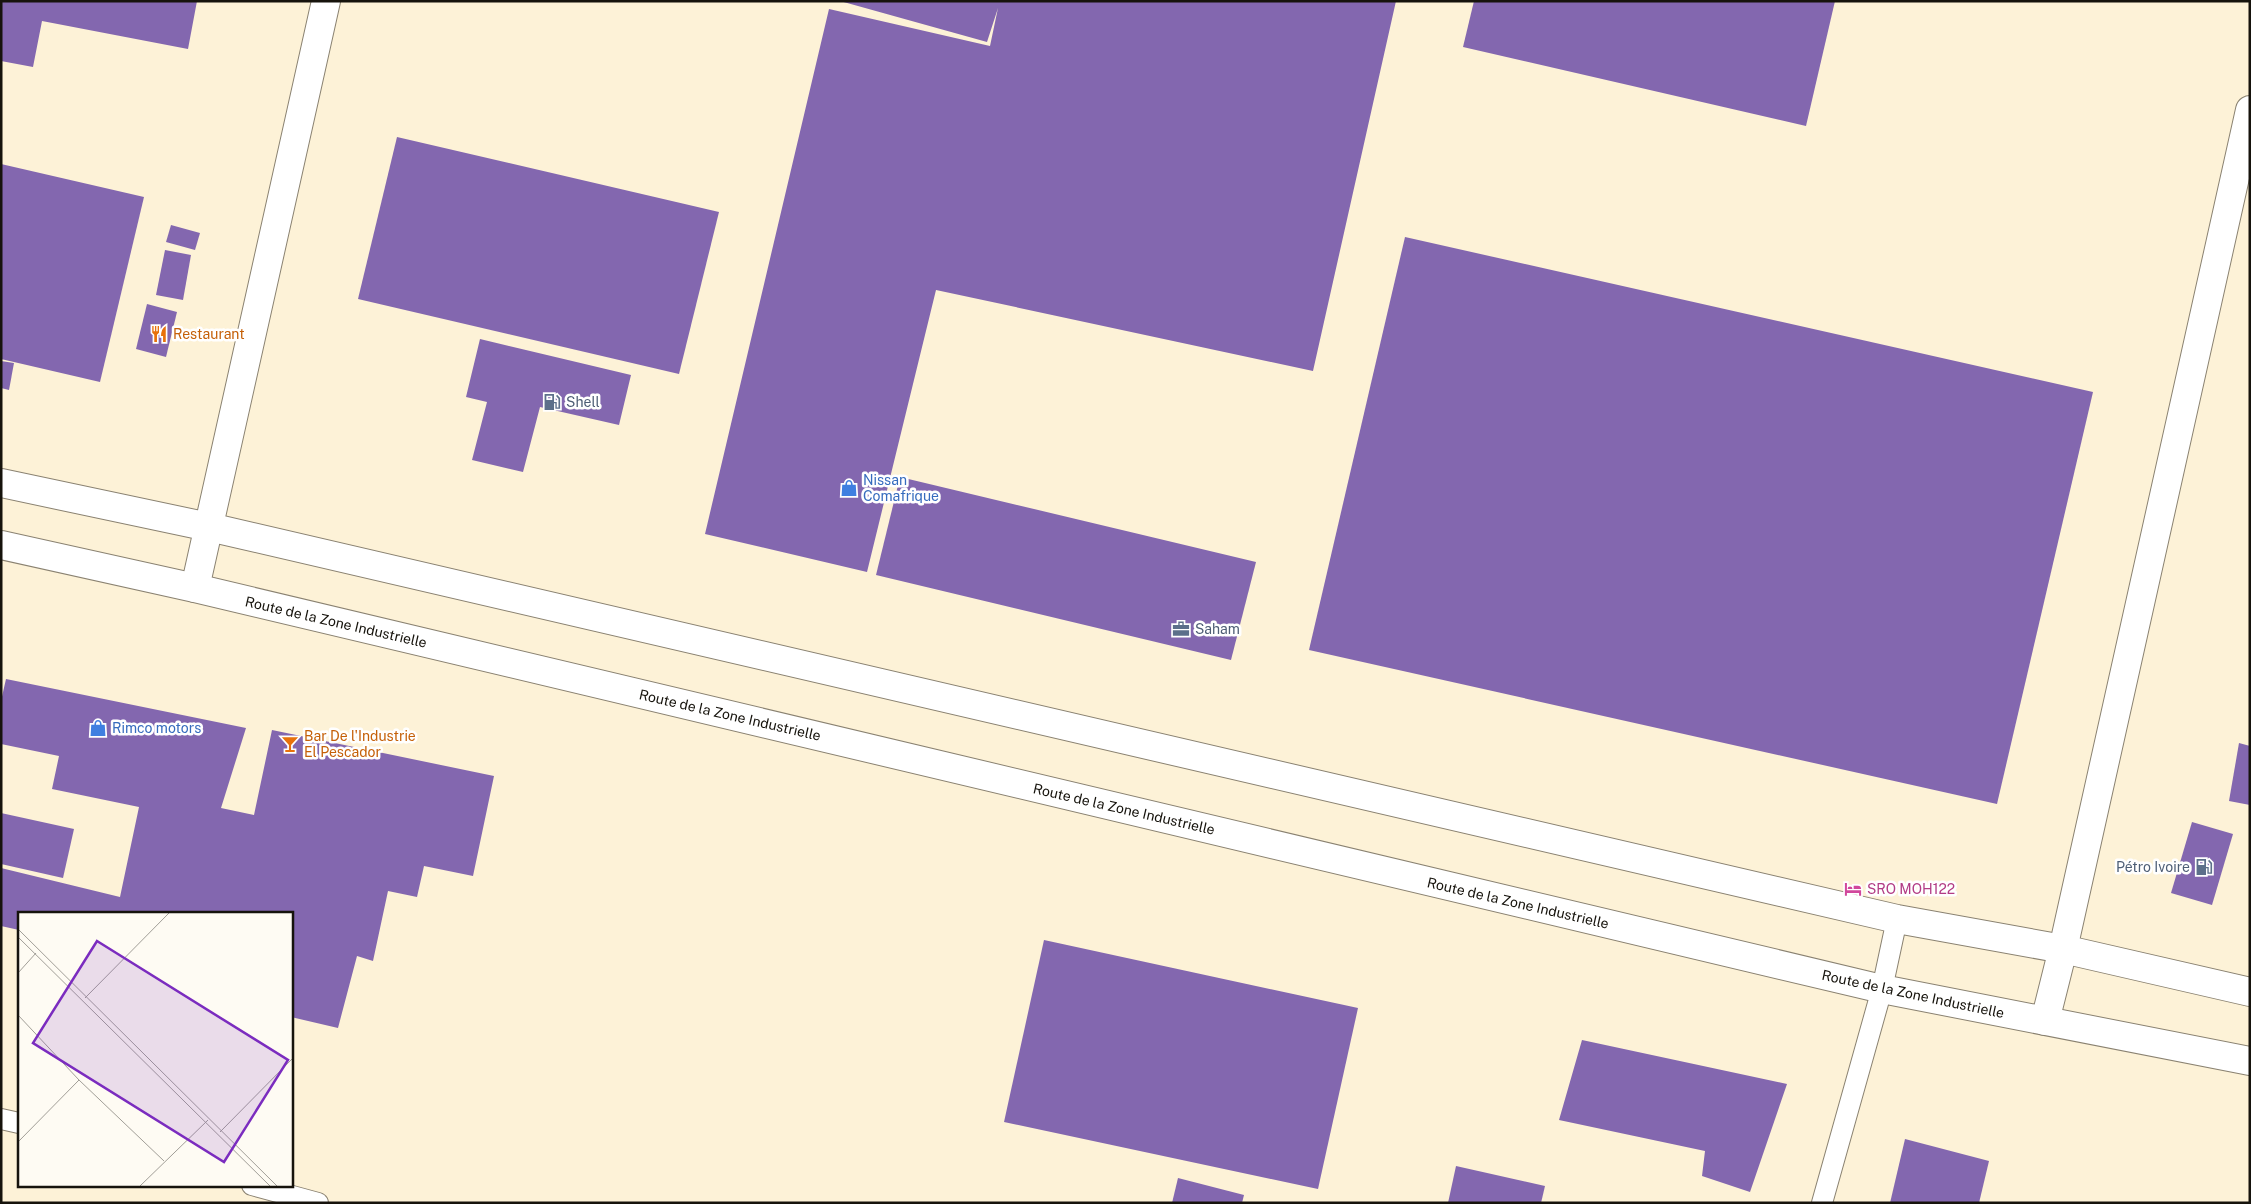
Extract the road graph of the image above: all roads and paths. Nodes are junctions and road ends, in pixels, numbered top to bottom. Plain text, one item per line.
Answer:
1 (326, 1) edge
2 (2250, 110) edge
3 (1, 484) edge
4 (209, 527) junction
5 (1, 545) edge
6 (195, 588) junction
7 (1897, 919) junction
8 (2063, 949) junction
9 (1882, 989) junction
10 (2250, 992) edge
11 (2045, 1020) junction
12 (2250, 1061) edge
13 (1, 1119) edge
14 (18, 1123) edge
15 (256, 1186) edge
16 (318, 1203) edge
17 (1822, 1203) edge

1 - 4 main road
2 - 8 main road
3 - 4 main road
4 - 6 main road
4 - 7 main road
5 - 6 main road, Route de la Zone Industrielle
6 - 9 main road, Route de la Zone Industrielle
7 - 8 main road
7 - 9 lane
8 - 10 main road
8 - 11 main road
9 - 11 main road, Route de la Zone Industrielle
9 - 17 lane
11 - 12 main road, Route de la Zone Industrielle
13 - 14 lane
15 - 16 lane

